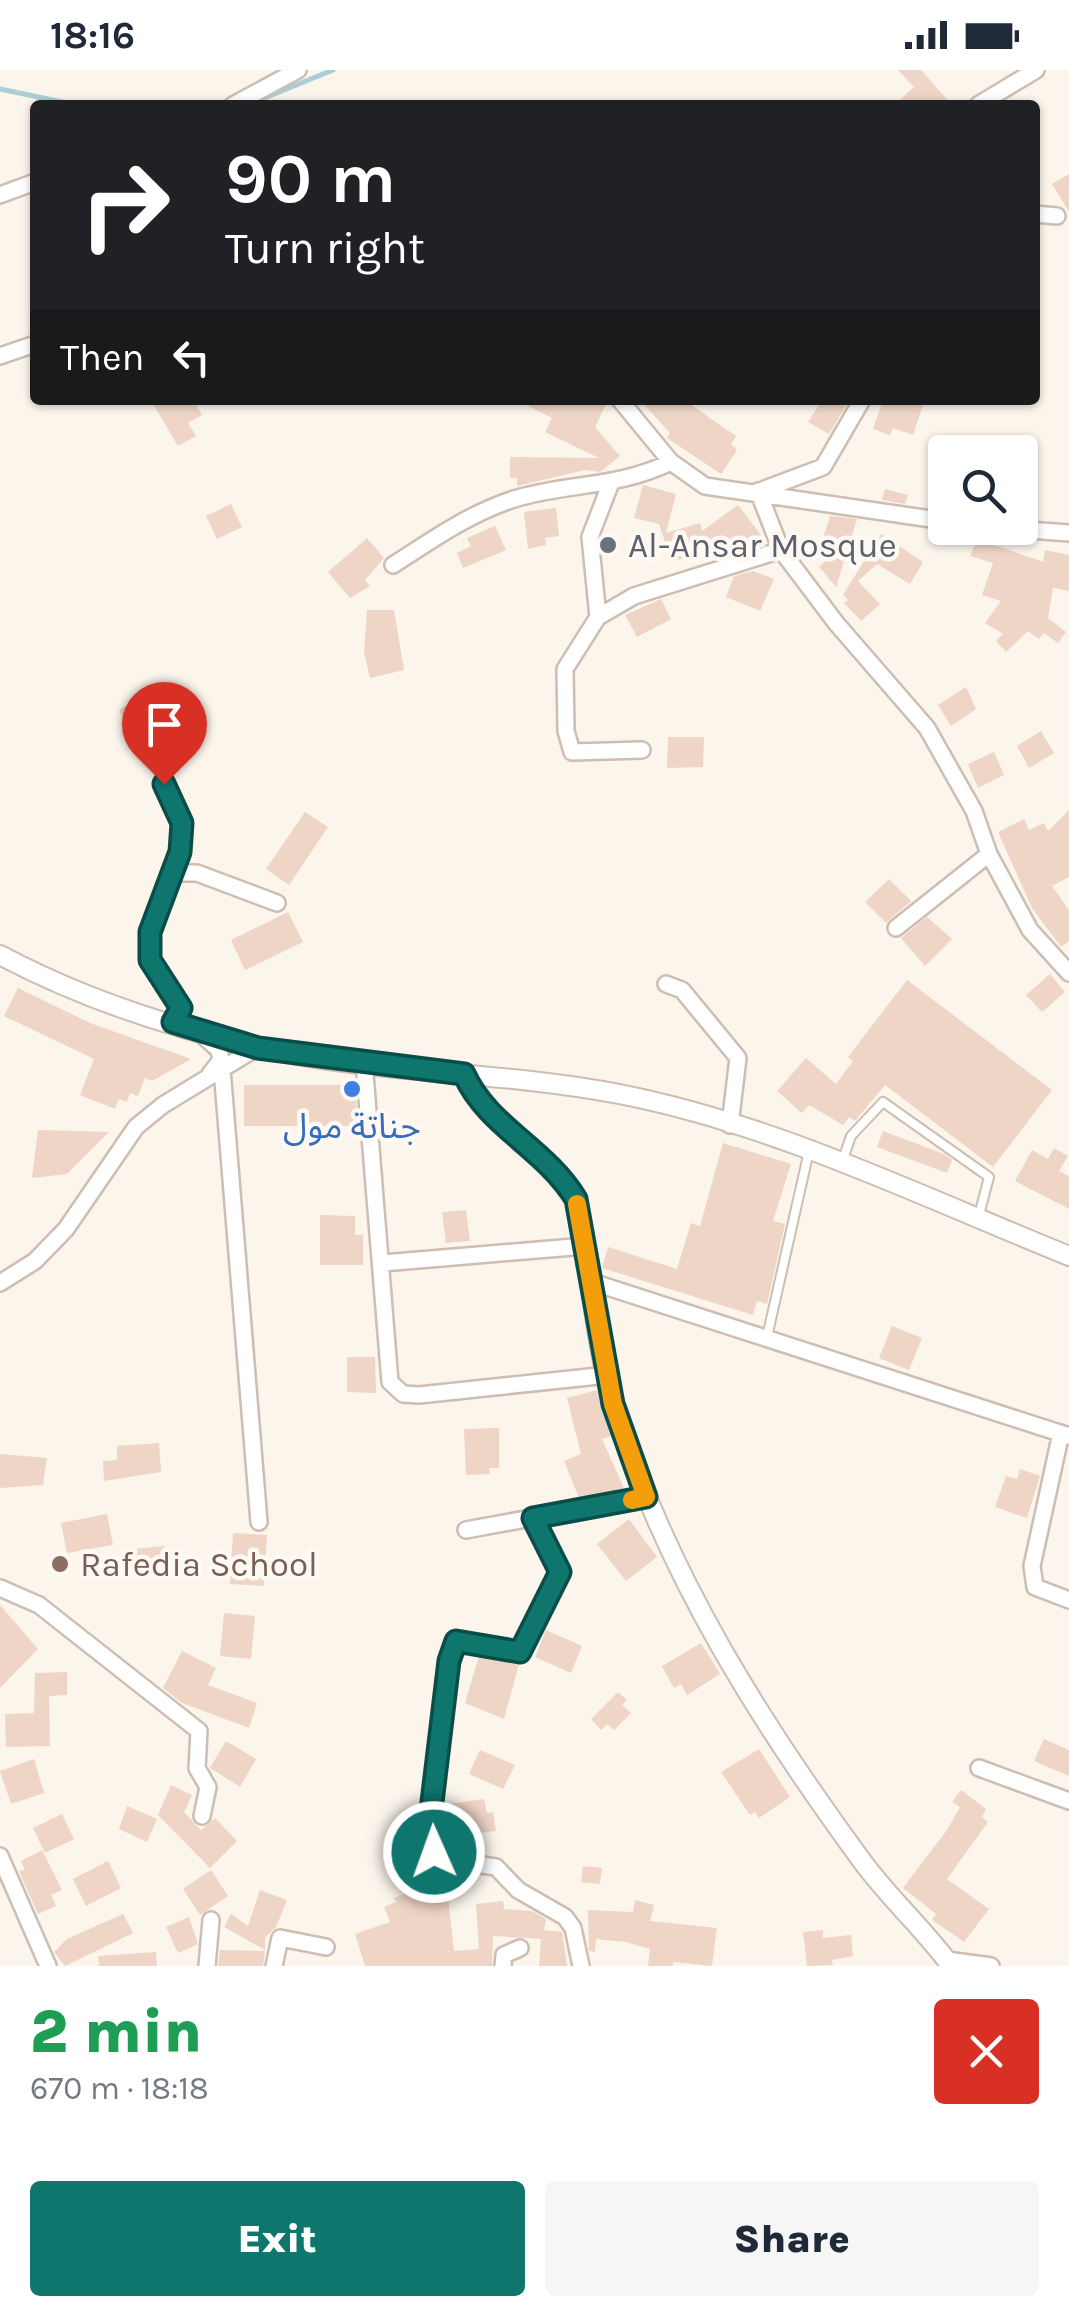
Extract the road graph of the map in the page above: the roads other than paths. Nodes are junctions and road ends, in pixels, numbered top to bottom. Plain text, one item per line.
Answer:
1 (298, 70) edge
2 (1036, 70) edge
3 (242, 100) edge
4 (986, 100) edge
5 (30, 184) edge
6 (0, 195) edge
7 (1040, 214) edge
8 (1057, 216) dead end
9 (30, 346) edge
10 (0, 356) edge
11 (624, 405) edge
12 (859, 405) edge
13 (671, 462) junction
14 (610, 484) junction
15 (758, 491) junction
16 (928, 518) edge
17 (1038, 531) edge
18 (1069, 533) edge
19 (780, 550) junction
20 (393, 565) dead end
21 (598, 617) junction
22 (642, 750) dead end
23 (164, 784) dead end
24 (990, 854) junction
25 (176, 873) junction
26 (277, 903) dead end
27 (896, 928) dead end
28 (0, 955) edge
29 (1069, 973) edge
30 (666, 984) dead end
31 (173, 1022) junction
32 (194, 1028) junction
33 (258, 1048) junction
34 (364, 1062) junction
35 (222, 1069) junction
36 (464, 1074) junction
37 (206, 1079) junction
38 (730, 1125) junction
39 (809, 1152) junction
40 (841, 1164) junction
41 (978, 1219) junction
42 (586, 1246) junction
43 (1069, 1256) edge
44 (383, 1263) junction
45 (592, 1282) junction
46 (0, 1284) edge
47 (767, 1337) junction
48 (608, 1375) junction
49 (1065, 1434) edge
50 (646, 1497) junction
51 (533, 1518) junction
52 (259, 1522) dead end
53 (466, 1530) dead end
54 (0, 1588) edge
55 (1069, 1600) edge
56 (979, 1768) dead end
57 (1069, 1802) edge
58 (202, 1816) dead end
59 (1, 1859) edge
60 (211, 1920) dead end
61 (326, 1947) dead end
62 (520, 1948) dead end
63 (949, 1963) edge
64 (48, 1966) edge
65 (207, 1966) edge
66 (274, 1966) edge
67 (504, 1966) edge
68 (581, 1966) edge
69 (991, 1966) edge

1 - 3 street
2 - 4 street
5 - 6 street
7 - 8 street
9 - 10 street
11 - 13 street
12 - 15 street
13 - 14 street
13 - 15 street
14 - 20 street
14 - 21 street
15 - 16 street
15 - 19 street
17 - 18 street
19 - 21 street
19 - 24 street
21 - 22 street
23 - 25 street
24 - 27 street
24 - 29 street
25 - 26 street
25 - 31 street
28 - 31 street
30 - 38 street
31 - 32 street
32 - 33 street
32 - 37 street
33 - 34 street
33 - 35 street
34 - 36 street
34 - 44 street
35 - 37 street
35 - 52 street
36 - 38 street
36 - 42 street
37 - 46 street
38 - 39 street
39 - 40 street
39 - 47 lane
40 - 41 street
40 - 41 lane
41 - 43 street
42 - 44 street
42 - 45 street
44 - 48 street
45 - 47 street
45 - 48 street
47 - 49 street
48 - 50 street
49 - 55 street
50 - 51 street
50 - 63 street
51 - 53 street
51 - 68 street
54 - 58 street
56 - 57 street
59 - 64 street
60 - 65 street
61 - 66 street
62 - 67 street
63 - 69 street

